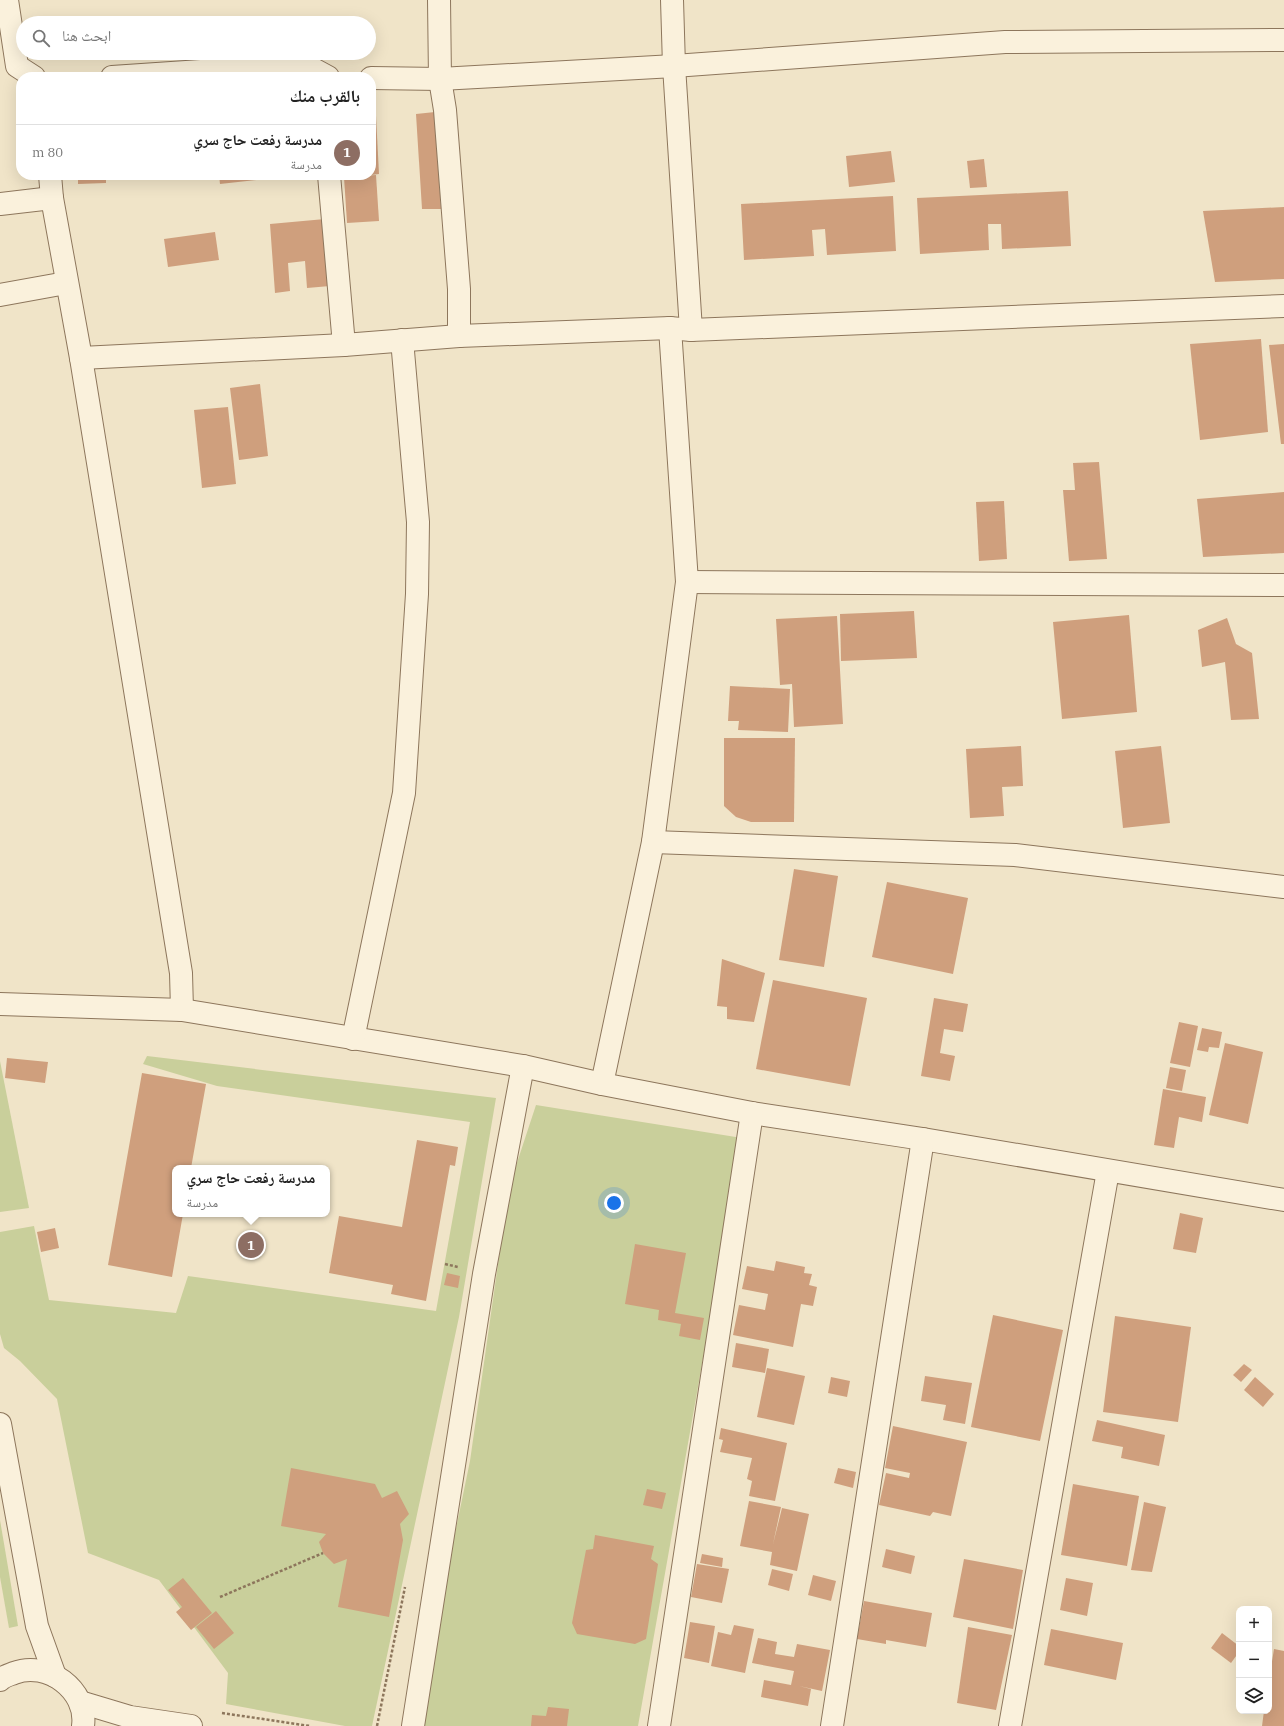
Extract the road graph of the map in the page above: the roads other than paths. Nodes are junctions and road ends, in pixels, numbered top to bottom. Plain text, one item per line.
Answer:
1 (7, 0) edge
2 (439, 0) edge
3 (672, 0) edge
4 (1284, 40) edge
5 (16, 59) edge
6 (16, 60) edge
7 (674, 66) junction
8 (26, 72) edge
9 (186, 72) edge
10 (319, 72) edge
11 (376, 78) edge
12 (440, 79) junction
13 (50, 180) edge
14 (329, 180) edge
15 (52, 198) junction
16 (0, 204) edge
17 (66, 283) junction
18 (0, 295) edge
19 (1284, 306) edge
20 (681, 329) junction
21 (459, 336) junction
22 (402, 340) junction
23 (344, 345) junction
24 (81, 358) junction
25 (687, 582) junction
26 (1284, 585) edge
27 (653, 842) junction
28 (1284, 887) edge
29 (0, 1004) edge
30 (182, 1010) junction
31 (353, 1038) junction
32 (523, 1066) junction
33 (602, 1084) junction
34 (752, 1113) junction
35 (923, 1139) junction
36 (1108, 1171) junction
37 (1284, 1200) edge
38 (0, 1424) edge
39 (55, 1676) junction
40 (0, 1680) edge
41 (80, 1702) junction
42 (83, 1726) edge
43 (191, 1726) edge
44 (413, 1726) edge
45 (659, 1726) edge
46 (832, 1726) edge
47 (1010, 1726) edge

1 - 5 street
2 - 12 street
3 - 7 street
4 - 7 street
6 - 8 street
7 - 12 street
7 - 20 street
9 - 10 street
11 - 12 street
12 - 21 street
13 - 15 street
14 - 23 street
15 - 16 street
15 - 17 street
17 - 18 street
17 - 24 street
19 - 20 street
20 - 21 street
20 - 25 street
21 - 22 street
22 - 23 street
22 - 31 street
23 - 24 street
24 - 30 street
25 - 26 street
25 - 27 street
27 - 28 street
27 - 33 street
29 - 30 street
30 - 31 street
31 - 32 street
32 - 33 street
32 - 44 street
33 - 34 street
34 - 35 street
34 - 45 street
35 - 36 street
35 - 46 street
36 - 37 street
36 - 47 street
38 - 39 street
39 - 40 street
39 - 41 street
41 - 42 street
41 - 43 street

